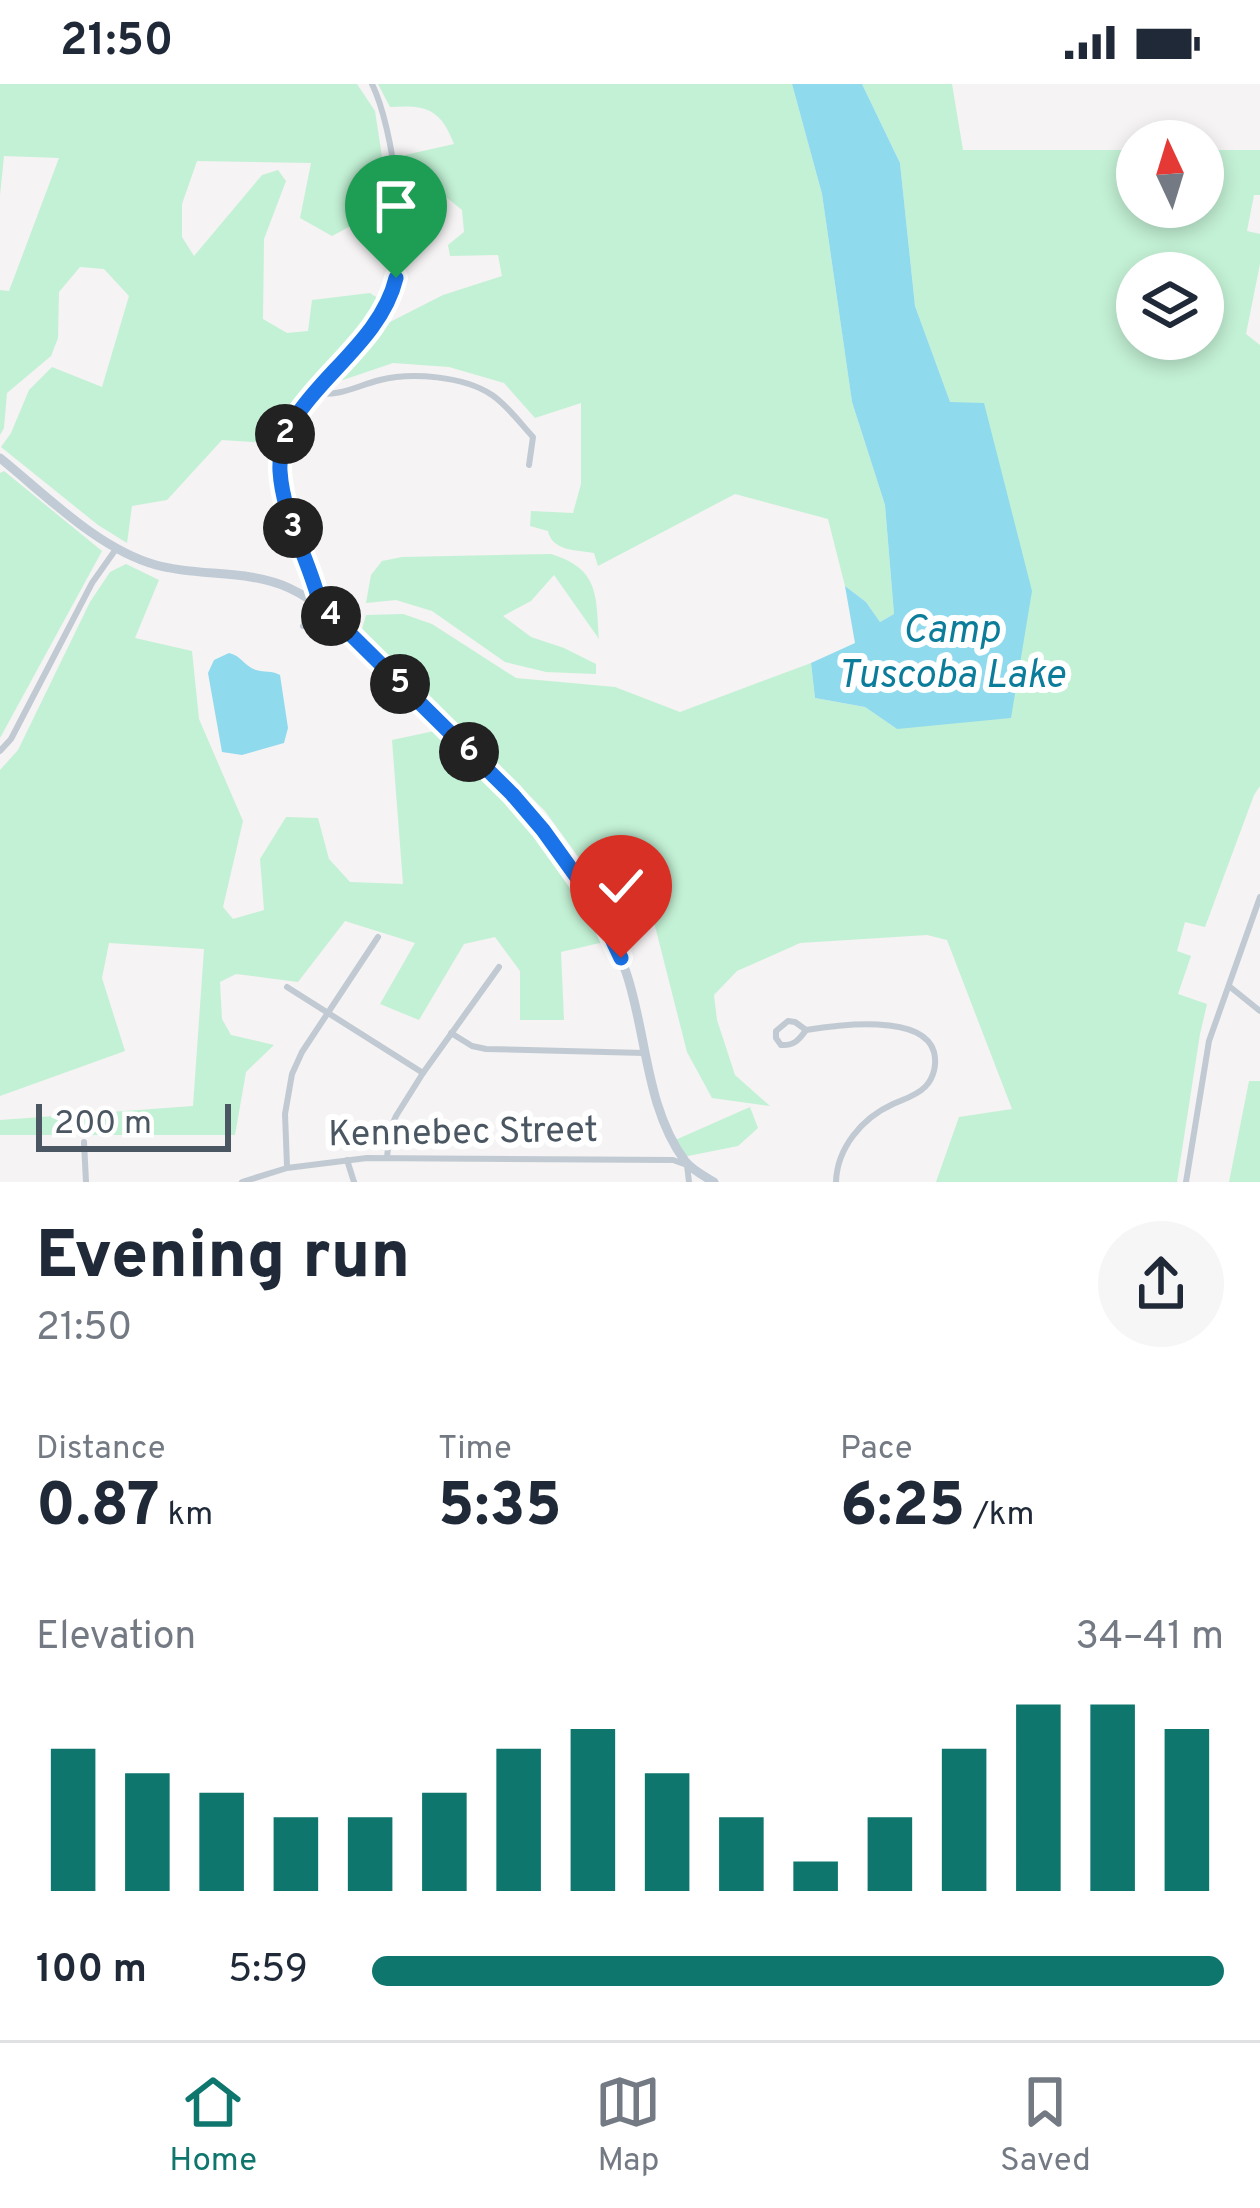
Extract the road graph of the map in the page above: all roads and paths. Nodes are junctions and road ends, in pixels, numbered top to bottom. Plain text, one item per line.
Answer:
1 (372, 84) edge
2 (315, 393) junction
3 (0, 458) edge
4 (529, 465) dead end
5 (116, 550) junction
6 (320, 604) junction
7 (303, 626) dead end
8 (0, 751) edge
9 (1260, 897) edge
10 (378, 937) dead end
11 (500, 967) dead end
12 (1229, 986) junction
13 (287, 987) dead end
14 (1260, 1011) edge
15 (329, 1013) junction
16 (806, 1030) junction
17 (452, 1034) junction
18 (647, 1053) junction
19 (423, 1073) junction
20 (84, 1142) dead end
21 (387, 1159) junction
22 (347, 1160) junction
23 (688, 1165) junction
24 (287, 1168) junction
25 (835, 1181) edge
26 (86, 1182) edge
27 (242, 1182) edge
28 (354, 1182) edge
29 (688, 1182) edge
30 (714, 1182) edge
31 (1186, 1182) edge

1 - 2 street
2 - 4 street
2 - 6 street
3 - 5 street
5 - 6 street
5 - 8 street
6 - 7 street
6 - 18 street
9 - 12 street
10 - 15 street
11 - 17 street
12 - 14 street
12 - 31 street
13 - 15 street
15 - 19 street
15 - 24 street
16 - 16 street
16 - 25 street
17 - 18 street
17 - 19 street
18 - 23 street
19 - 21 street
20 - 26 street
21 - 22 street, Kennebec Street
21 - 23 street, Kennebec Street
22 - 24 street, Kennebec Street
22 - 28 street
23 - 29 street
23 - 30 street
24 - 27 street, Kennebec Street

